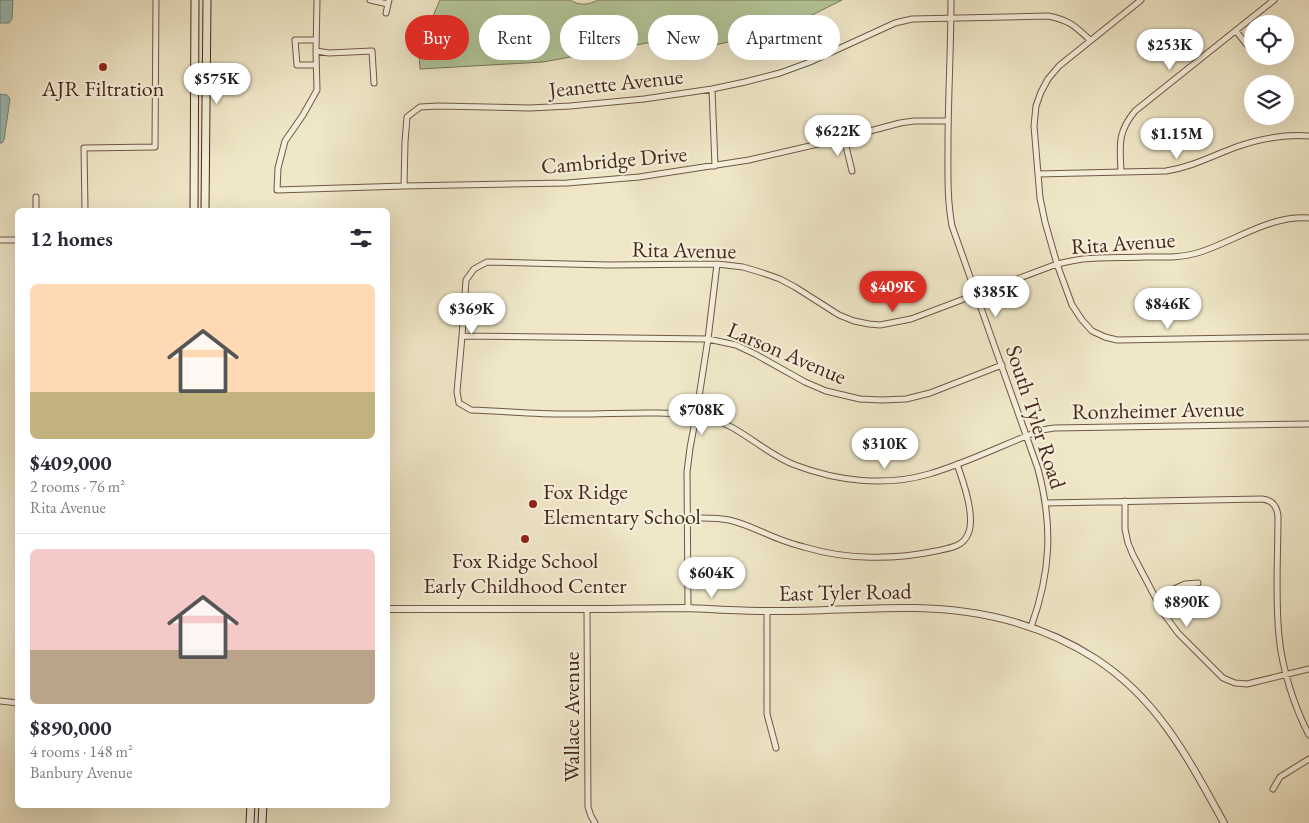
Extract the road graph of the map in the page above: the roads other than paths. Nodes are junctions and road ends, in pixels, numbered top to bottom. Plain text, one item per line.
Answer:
1 (156, 0) edge
2 (195, 0) edge
3 (207, 0) edge
4 (316, 0) edge
5 (370, 0) edge
6 (951, 0) edge
7 (1141, 0) edge
8 (1274, 0) edge
9 (388, 2) edge
10 (386, 13) dead end
11 (951, 19) junction
12 (1236, 31) junction
13 (316, 40) junction
14 (1090, 40) junction
15 (1244, 42) edge
16 (316, 51) junction
17 (316, 65) junction
18 (374, 83) dead end
19 (712, 89) junction
20 (948, 121) junction
21 (1309, 136) edge
22 (844, 138) junction
23 (715, 166) junction
24 (852, 171) dead end
25 (1121, 172) junction
26 (1038, 174) junction
27 (404, 186) junction
28 (36, 197) dead end
29 (36, 208) edge
30 (85, 208) edge
31 (194, 208) edge
32 (205, 208) edge
33 (1309, 218) edge
34 (0, 240) edge
35 (15, 240) edge
36 (717, 264) junction
37 (1057, 264) junction
38 (976, 294) junction
39 (462, 336) junction
40 (1309, 337) edge
41 (708, 339) junction
42 (1002, 365) junction
43 (696, 416) junction
44 (1309, 424) edge
45 (1027, 436) junction
46 (957, 464) junction
47 (1125, 501) junction
48 (1046, 503) junction
49 (688, 518) junction
50 (1198, 583) dead end
51 (1156, 597) junction
52 (688, 608) junction
53 (390, 609) edge
54 (587, 609) junction
55 (767, 612) junction
56 (1031, 626) junction
57 (1309, 669) edge
58 (1286, 674) junction
59 (0, 701) edge
60 (15, 703) edge
61 (1309, 735) edge
62 (776, 748) dead end
63 (1309, 759) edge
64 (1272, 789) dead end
65 (251, 808) edge
66 (263, 808) edge
67 (250, 823) edge
68 (262, 823) edge
69 (595, 823) edge
70 (1224, 823) edge

1 - 30 street
2 - 31 main road
3 - 32 main road
4 - 13 street
5 - 9 street
6 - 11 street, South Tyler Road
7 - 14 street
8 - 12 street
9 - 10 street
11 - 14 street, Jeanette Avenue
11 - 19 street, Jeanette Avenue
11 - 20 street, South Tyler Road
12 - 15 street
12 - 25 street
13 - 16 street
13 - 17 street
14 - 26 street
16 - 17 street
16 - 18 street
17 - 27 street, Cambridge Drive
19 - 23 street
19 - 27 street, Jeanette Avenue
20 - 22 street, Cambridge Drive
20 - 38 street, South Tyler Road
21 - 25 street
22 - 23 street, Cambridge Drive
22 - 24 street
23 - 27 street, Cambridge Drive
25 - 26 street
26 - 37 street
28 - 29 street
33 - 37 street, Rita Avenue
34 - 35 street
36 - 38 street, Rita Avenue
36 - 39 street, Rita Avenue
36 - 41 street
37 - 38 street, Rita Avenue
37 - 40 street
38 - 42 street, South Tyler Road
39 - 41 street, Larson Avenue
39 - 43 street, Ronzheimer Avenue
41 - 42 street, Larson Avenue
41 - 43 street
42 - 45 street, South Tyler Road
43 - 46 street, Ronzheimer Avenue
43 - 49 street
44 - 45 street, Ronzheimer Avenue
45 - 46 street, Ronzheimer Avenue
45 - 48 street, South Tyler Road
46 - 49 street
47 - 48 street
47 - 51 street
47 - 58 street
48 - 56 street, South Tyler Road
49 - 52 street
50 - 51 street
51 - 58 street
52 - 54 street, East Tyler Road
52 - 55 street, East Tyler Road
53 - 54 street, East Tyler Road
54 - 69 street, Wallace Avenue
55 - 56 street, East Tyler Road
55 - 62 street
56 - 70 street
57 - 58 street
58 - 61 street
59 - 60 street
63 - 64 street
65 - 67 main road
66 - 68 main road

